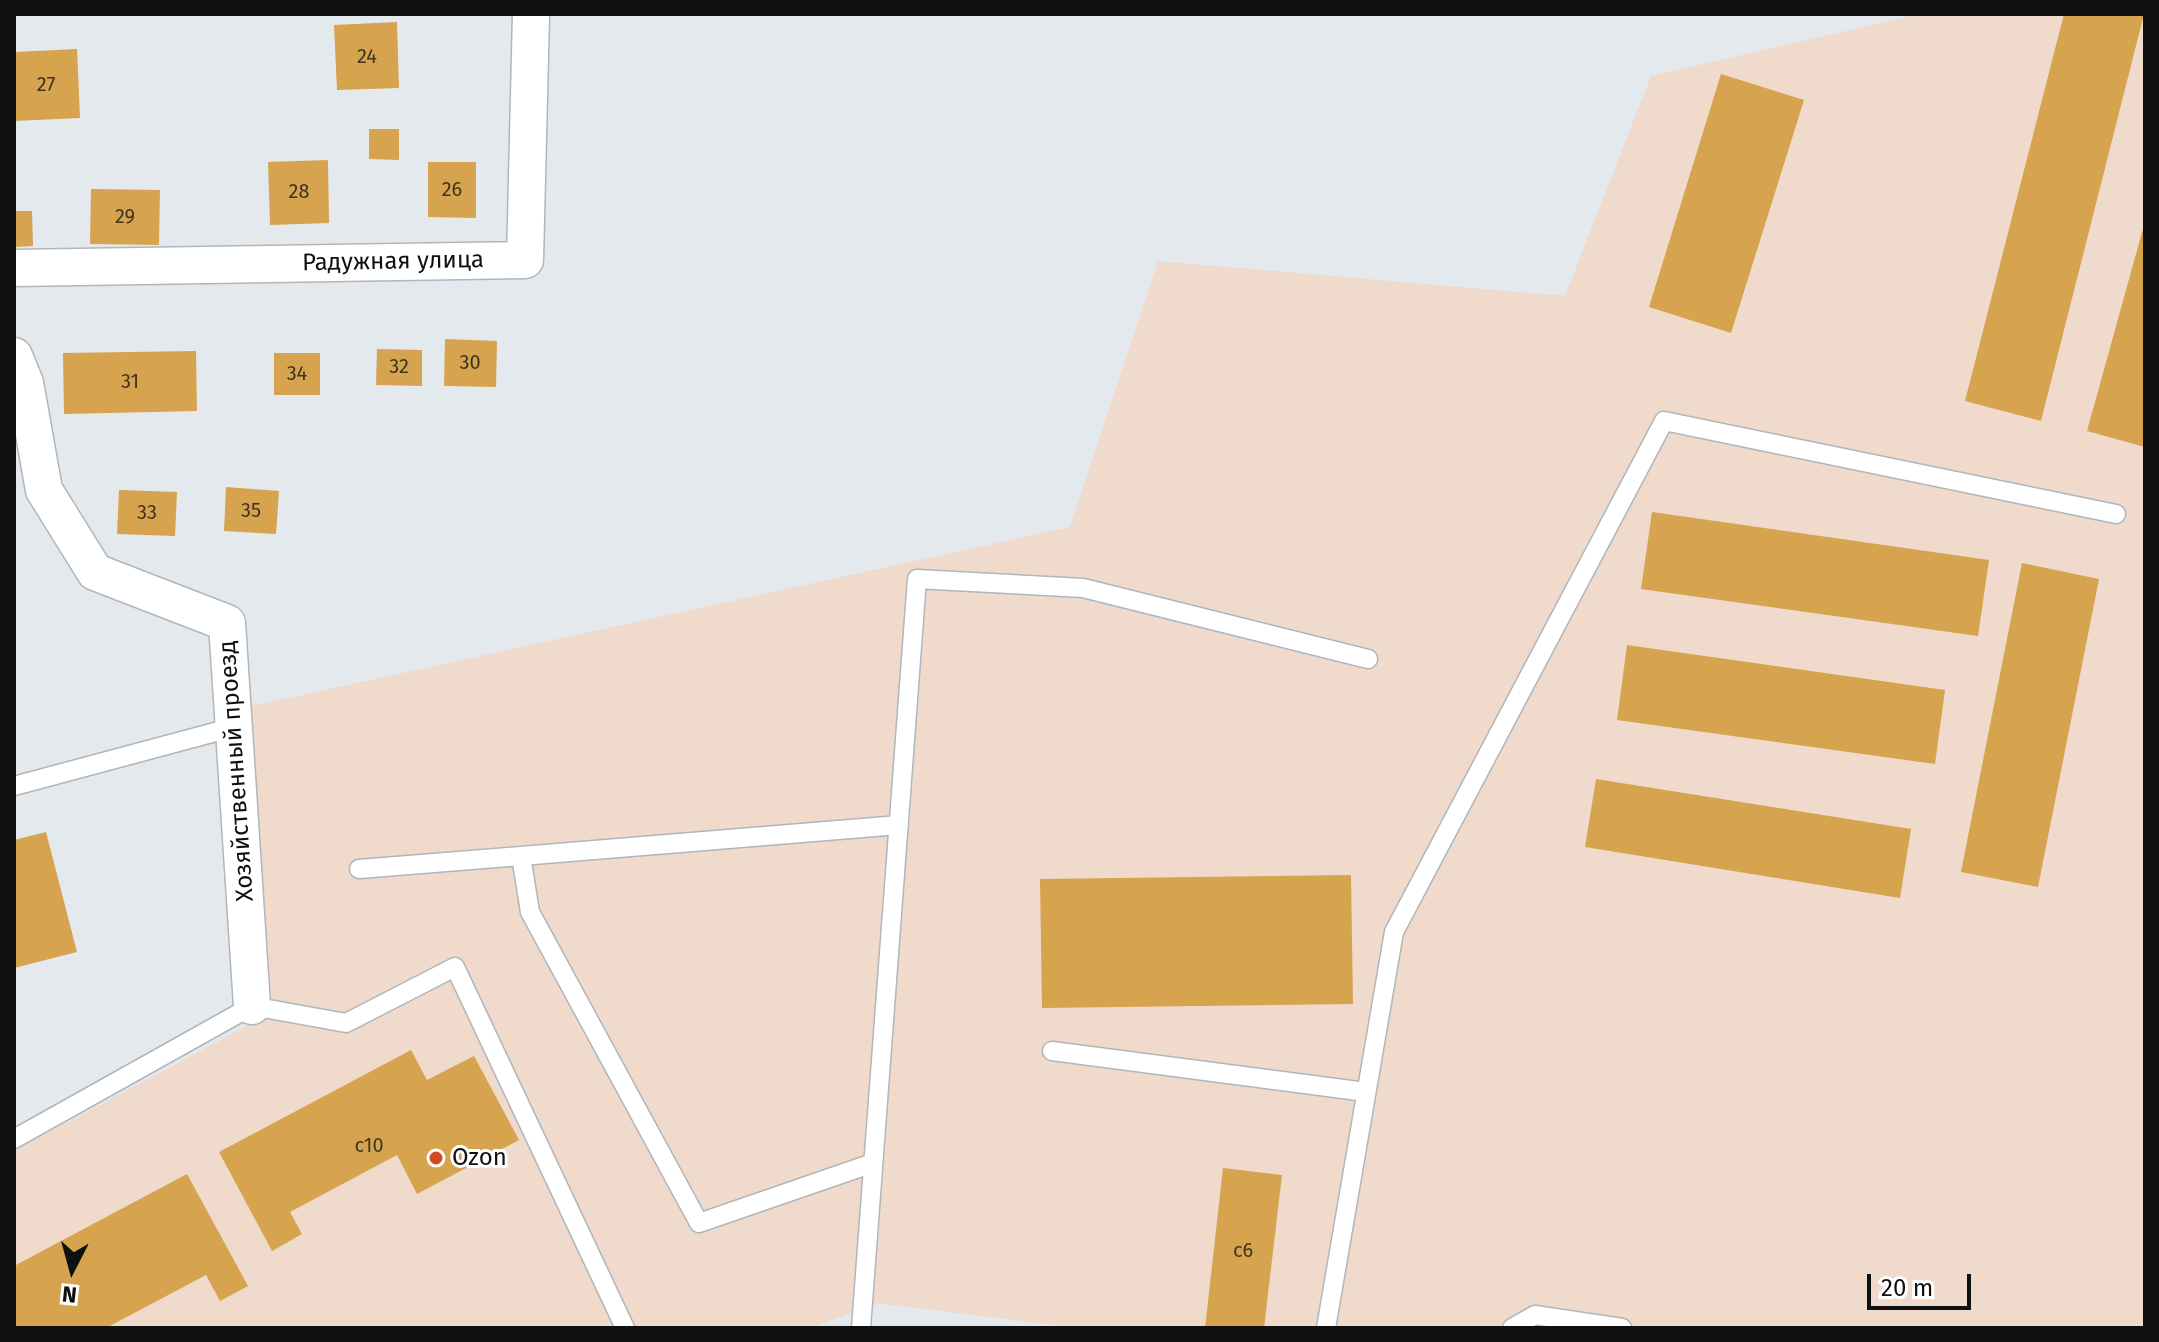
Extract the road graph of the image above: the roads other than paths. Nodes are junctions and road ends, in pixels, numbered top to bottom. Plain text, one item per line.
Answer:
1 (531, 14) edge
2 (14, 268) edge
3 (14, 356) edge
4 (2116, 514) dead end
5 (1368, 659) dead end
6 (234, 727) junction
7 (14, 786) edge
8 (899, 825) junction
9 (521, 856) junction
10 (359, 869) dead end
11 (252, 1006) junction
12 (1052, 1051) dead end
13 (1366, 1092) junction
14 (14, 1139) edge
15 (873, 1163) junction
16 (625, 1328) edge
17 (861, 1328) edge
18 (1326, 1328) edge
19 (1512, 1328) edge
20 (1622, 1328) edge

1 - 2 street, Радужная улица
3 - 6 street, Хозяйственный проезд
4 - 13 lane
5 - 8 lane
6 - 7 lane
6 - 11 street, Хозяйственный проезд
8 - 9 lane
8 - 15 lane
9 - 10 lane
9 - 15 lane
11 - 14 lane
11 - 16 lane
12 - 13 lane
13 - 18 lane
15 - 17 lane
19 - 20 lane

